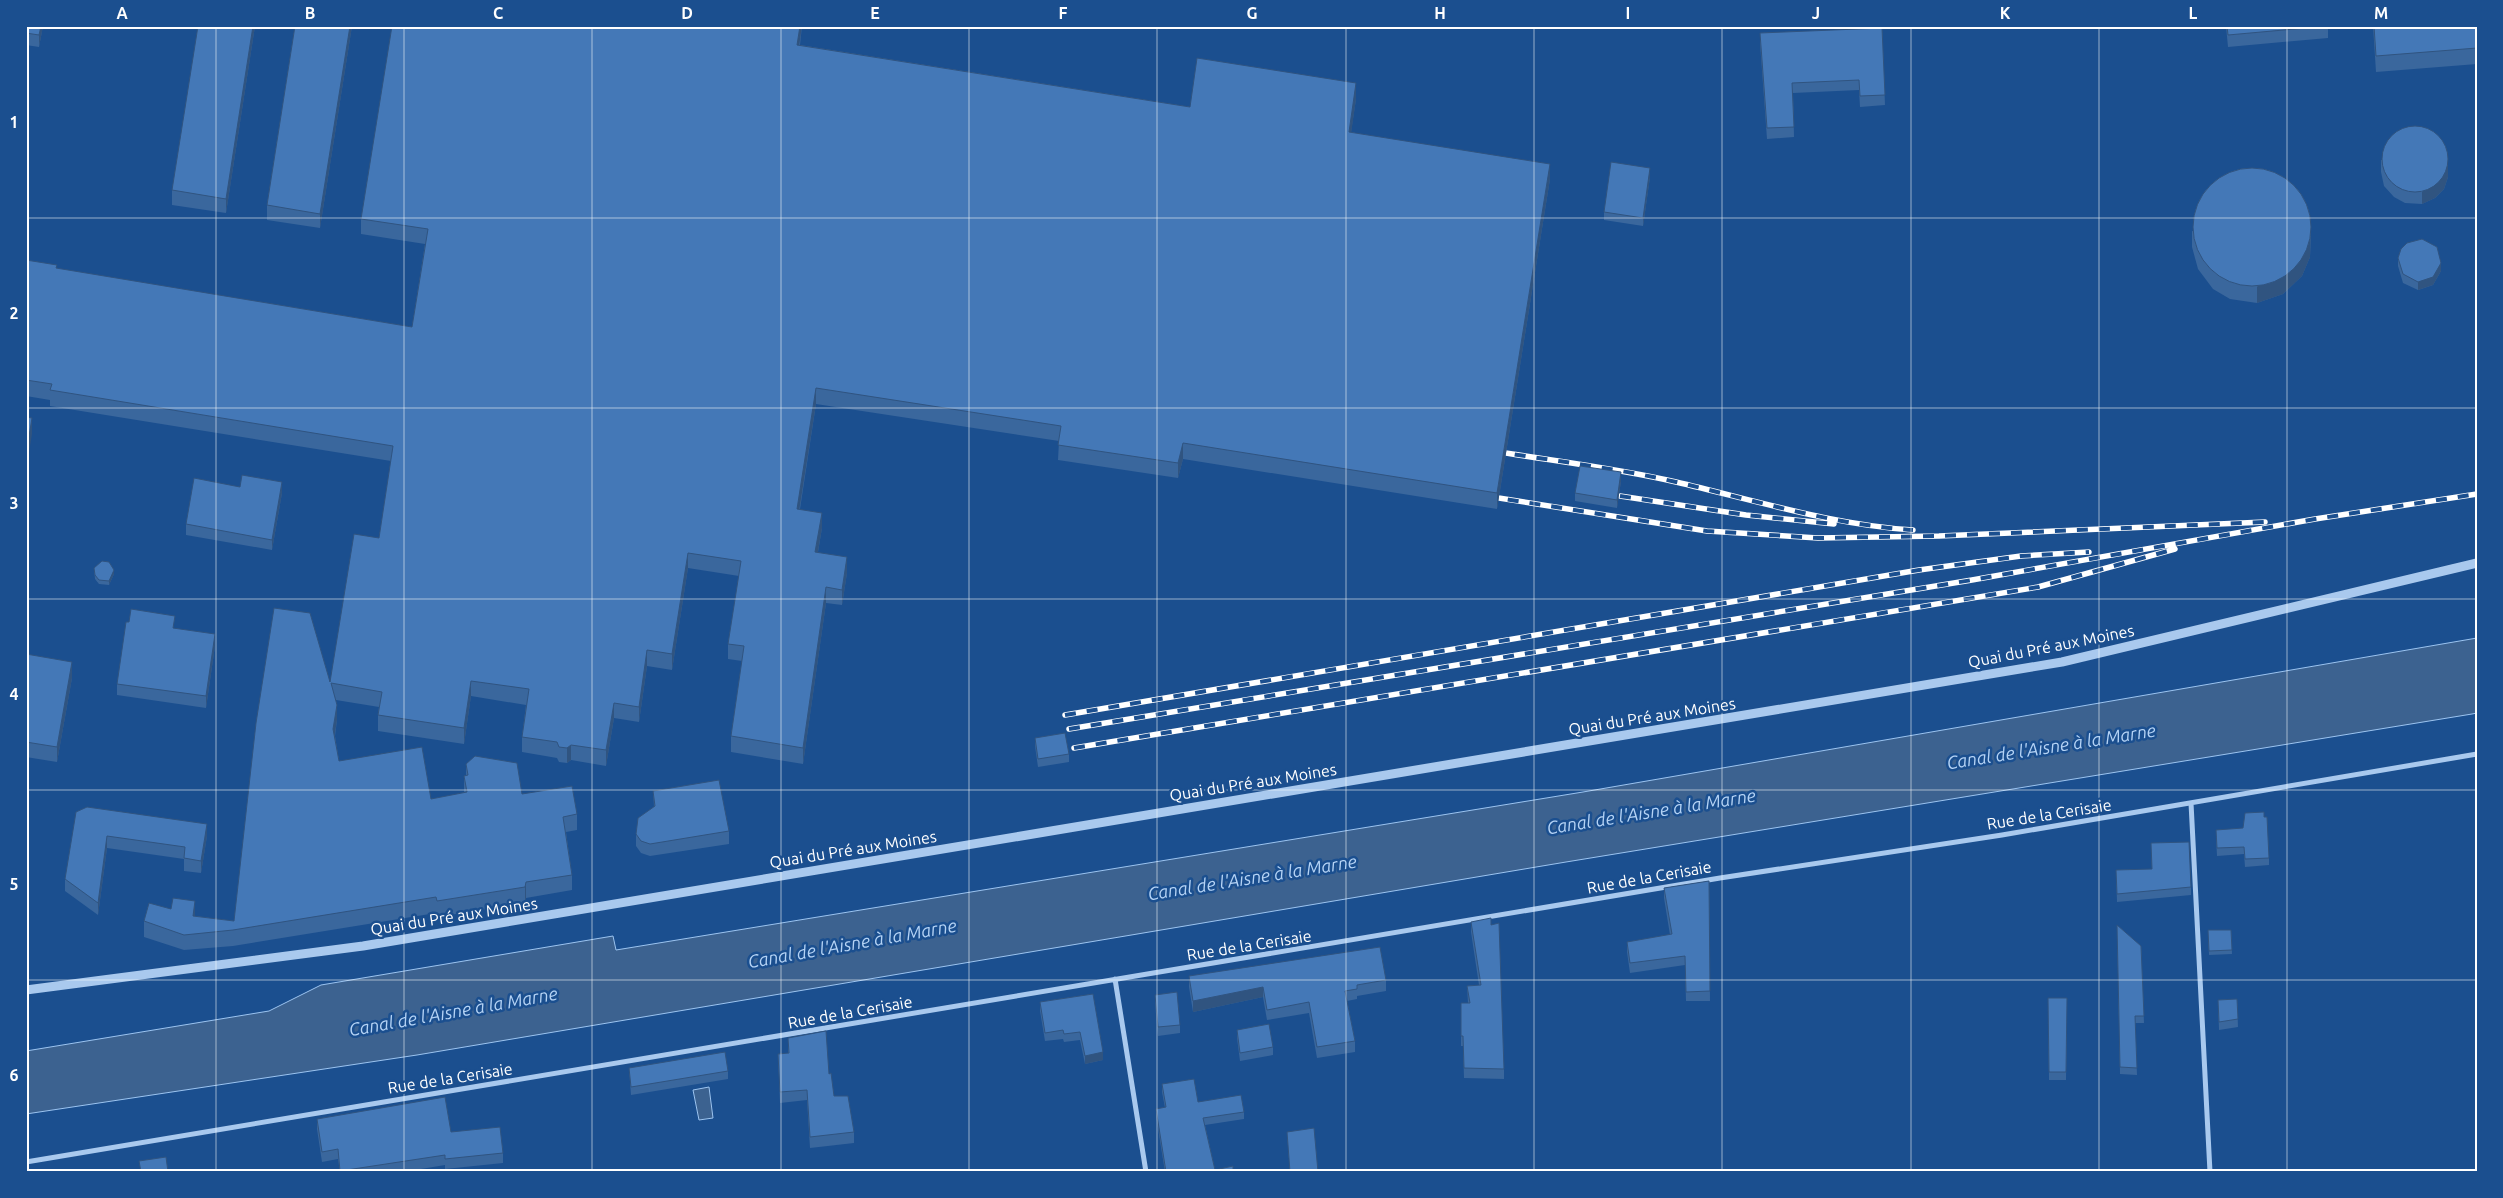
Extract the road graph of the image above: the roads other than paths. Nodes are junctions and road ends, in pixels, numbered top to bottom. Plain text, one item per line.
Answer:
1 (2477, 563) edge
2 (2477, 754) edge
3 (2191, 802) junction
4 (1115, 979) junction
5 (26, 990) edge
6 (26, 1162) edge
7 (1146, 1172) edge
8 (2210, 1172) edge

1 - 5 street, Quai du Pré aux Moines
2 - 3 street, Rue de la Cerisaie
3 - 4 street, Rue de la Cerisaie
3 - 8 street
4 - 6 street, Rue de la Cerisaie
4 - 7 street

